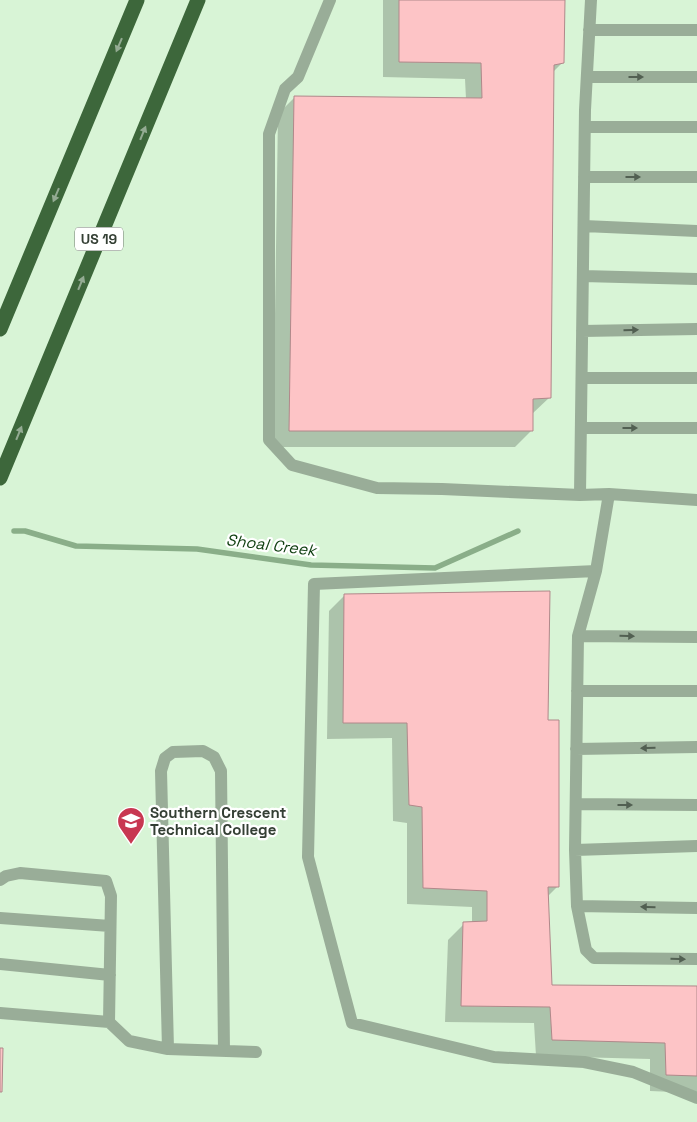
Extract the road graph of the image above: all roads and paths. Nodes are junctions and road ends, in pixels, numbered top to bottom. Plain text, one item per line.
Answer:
1 (137, 0) edge
2 (198, 0) edge
3 (330, 0) edge
4 (591, 0) edge
5 (589, 30) junction
6 (697, 30) edge
7 (587, 77) junction
8 (697, 77) edge
9 (585, 127) junction
10 (697, 127) edge
11 (697, 176) edge
12 (584, 177) junction
13 (584, 226) junction
14 (697, 231) edge
15 (583, 276) junction
16 (697, 279) edge
17 (0, 329) edge
18 (697, 329) edge
19 (582, 331) junction
20 (582, 378) junction
21 (697, 378) edge
22 (581, 428) junction
23 (697, 428) edge
24 (0, 478) edge
25 (609, 494) junction
26 (580, 495) junction
27 (697, 500) edge
28 (596, 571) junction
29 (578, 636) junction
30 (697, 637) edge
31 (577, 691) junction
32 (697, 691) edge
33 (697, 747) edge
34 (576, 749) junction
35 (576, 804) junction
36 (697, 805) edge
37 (697, 846) edge
38 (575, 850) junction
39 (0, 880) edge
40 (577, 906) junction
41 (697, 908) edge
42 (0, 918) edge
43 (110, 926) junction
44 (697, 960) edge
45 (0, 964) edge
46 (110, 975) junction
47 (0, 1013) edge
48 (109, 1022) junction
49 (168, 1049) junction
50 (224, 1051) junction
51 (256, 1052) dead end
52 (697, 1098) edge

1 -> 17 highway
24 -> 2 highway, US 19
3 - 26 lane
4 - 5 lane
5 - 6 lane
5 - 7 lane
7 -> 8 lane
7 - 9 lane
9 - 10 lane
9 - 12 lane
12 -> 11 lane
12 - 13 lane
13 - 14 lane
13 - 15 lane
15 - 16 lane
15 - 19 lane
19 -> 18 lane
19 - 20 lane
20 - 21 lane
20 - 22 lane
22 -> 23 lane
22 - 26 lane
25 - 26 lane
25 - 27 lane
25 - 28 lane
28 - 29 lane
28 - 52 lane
29 -> 30 lane
29 - 31 lane
31 - 32 lane
31 - 34 lane
33 -> 34 lane
34 - 35 lane
35 -> 36 lane
35 - 38 lane
37 - 38 lane
38 - 40 lane
39 - 43 lane
41 -> 40 lane
40 -> 44 lane
42 - 43 lane
43 - 46 lane
45 - 46 lane
46 - 48 lane
47 - 48 lane
48 - 49 lane
49 - 50 lane
49 - 50 lane
50 - 51 lane

